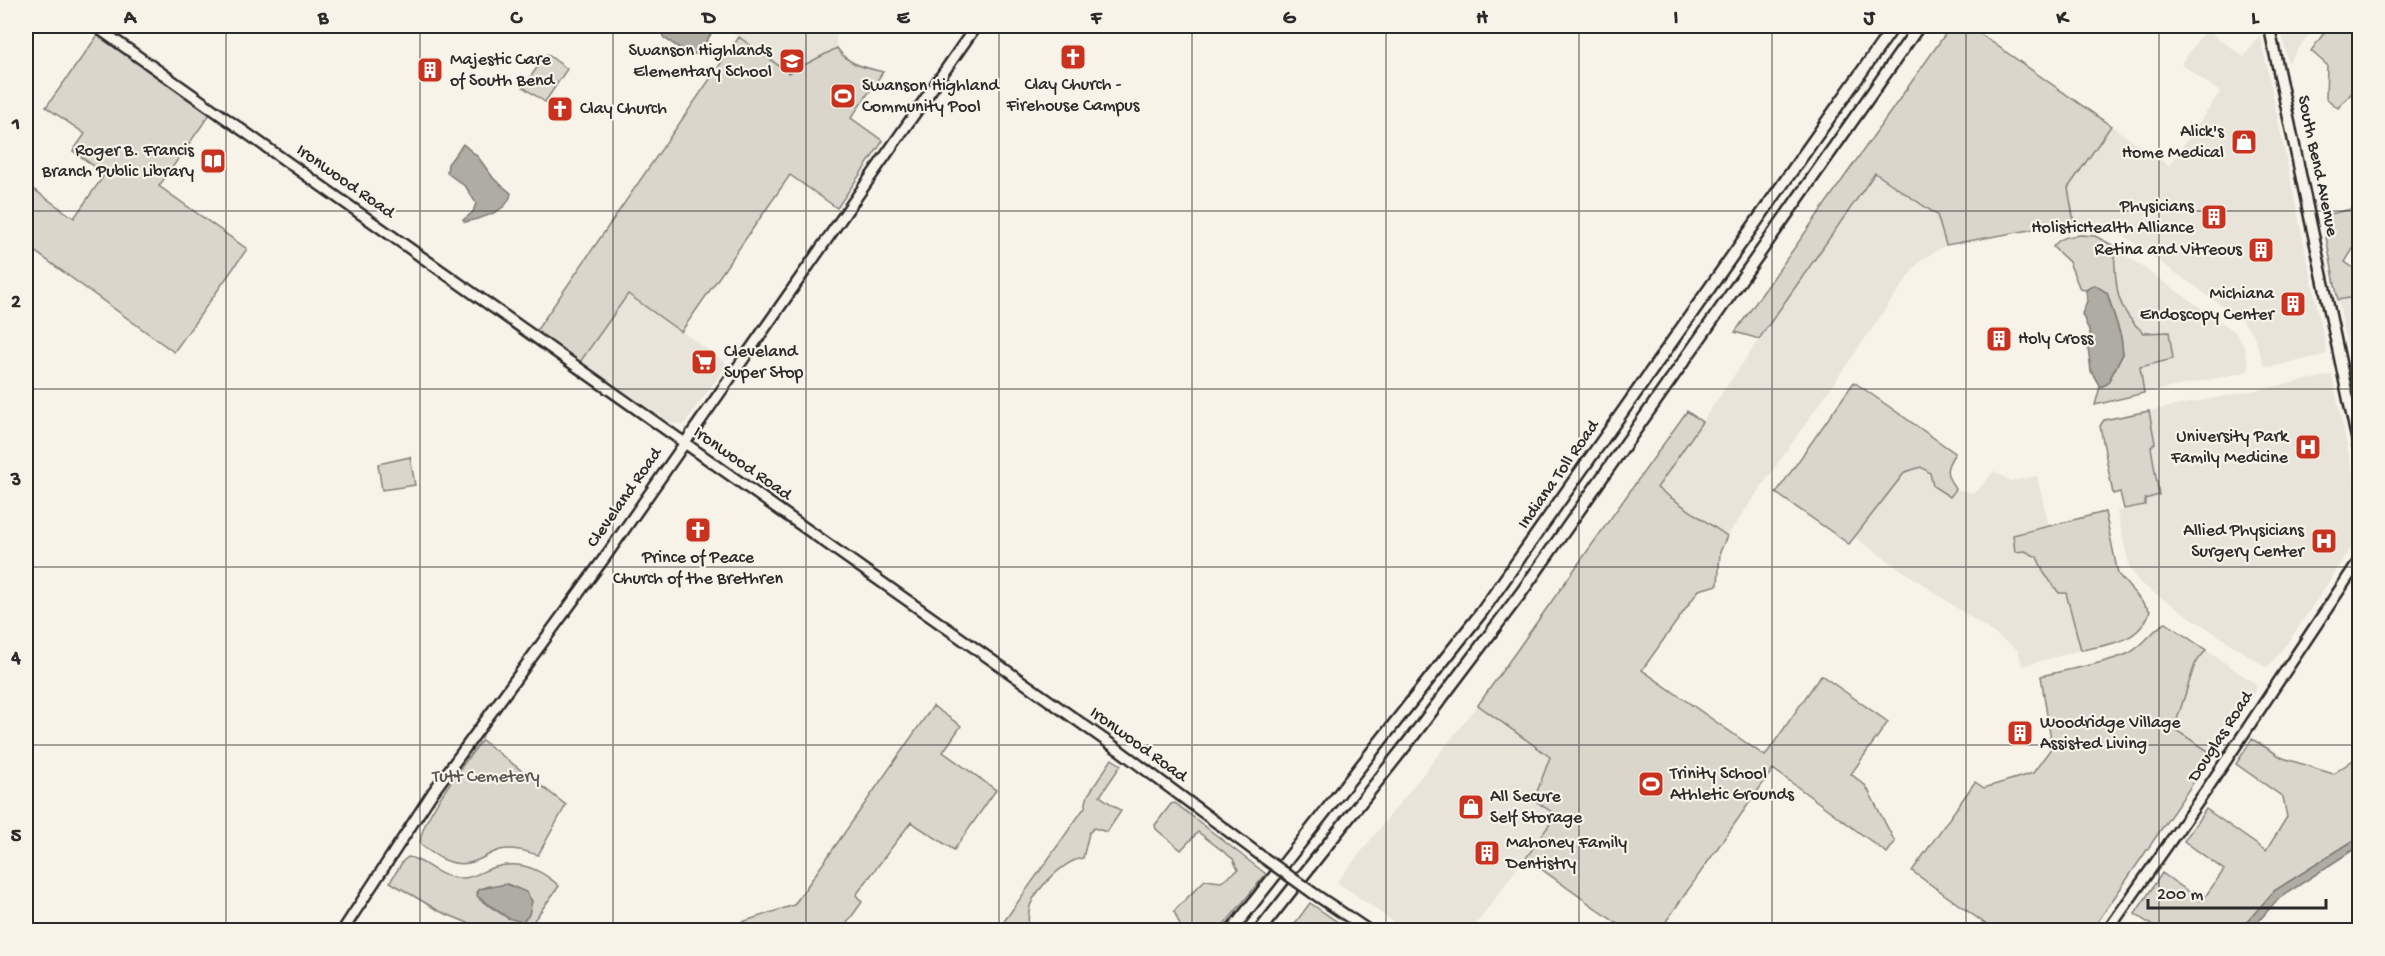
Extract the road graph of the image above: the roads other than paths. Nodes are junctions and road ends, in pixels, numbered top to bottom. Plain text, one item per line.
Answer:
1 (95, 26) edge
2 (976, 26) edge
3 (1894, 26) edge
4 (1919, 26) edge
5 (2269, 26) edge
6 (684, 443) junction
7 (2360, 454) edge
8 (2360, 559) edge
9 (343, 930) edge
10 (1232, 930) edge
11 (1260, 930) edge
12 (1368, 930) edge
13 (2108, 930) edge

1 - 6 main road, Ironwood Road
2 - 6 main road, Cleveland Road
3 - 10 highway, Indiana Toll Road
4 - 11 highway, Indiana Toll Road
5 - 7 main road, South Bend Avenue
6 - 9 main road, Cleveland Road
6 - 12 main road, Ironwood Road, bridge
8 - 13 main road, Douglas Road

